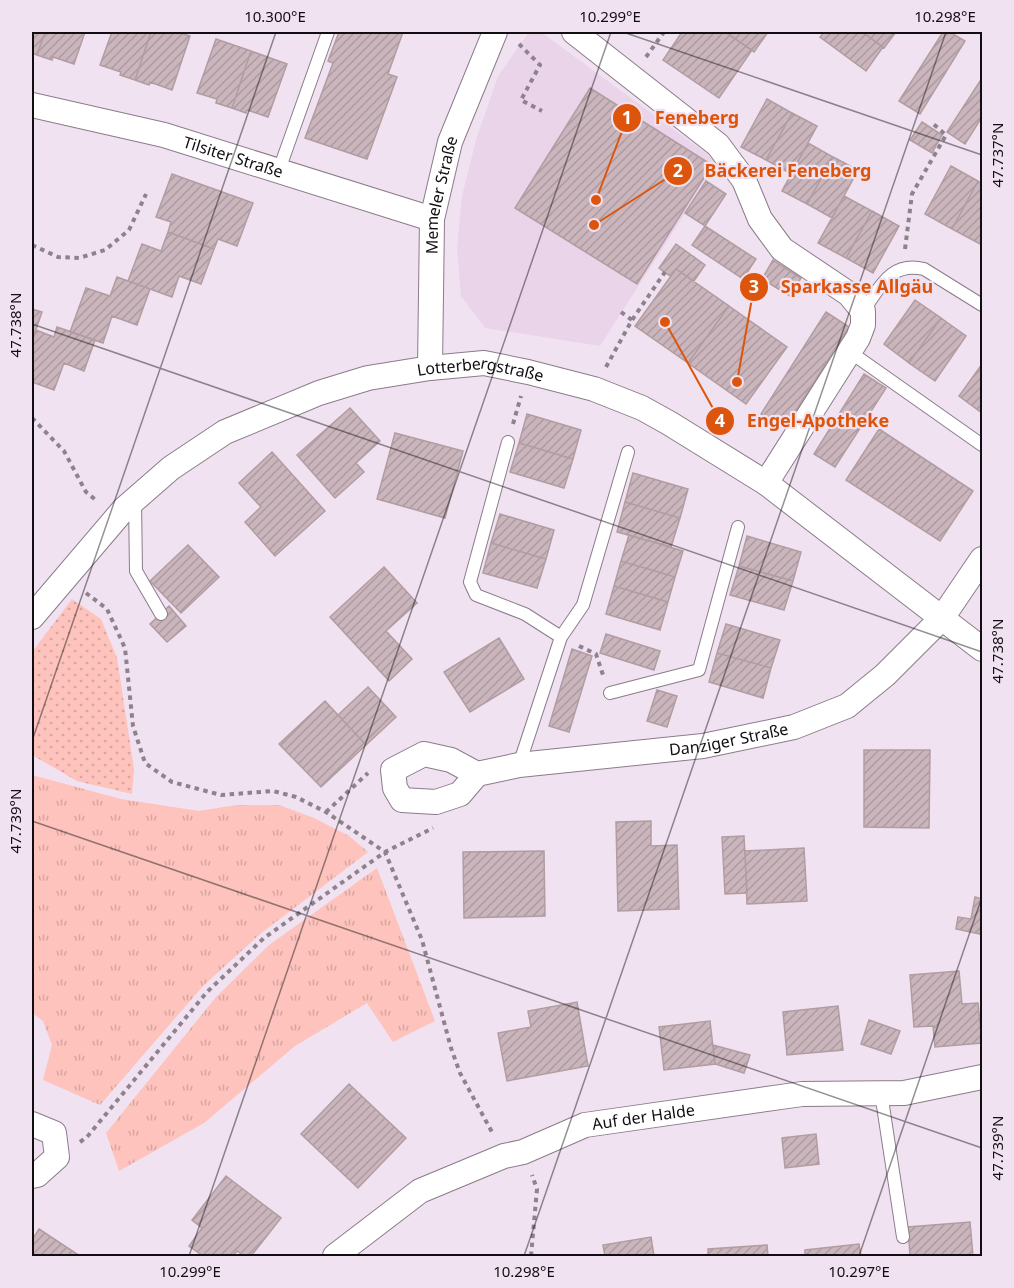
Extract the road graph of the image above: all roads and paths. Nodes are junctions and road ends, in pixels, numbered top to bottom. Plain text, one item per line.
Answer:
1 (328, 32) edge
2 (574, 32) edge
3 (504, 35) edge
4 (32, 105) edge
5 (542, 111) dead end
6 (931, 122) dead end
7 (279, 170) junction
8 (146, 194) dead end
9 (432, 219) junction
10 (32, 245) edge
11 (902, 269) junction
12 (665, 272) dead end
13 (982, 305) edge
14 (863, 311) junction
15 (621, 312) dead end
16 (632, 320) junction
17 (850, 352) junction
18 (430, 368) junction
19 (528, 372) junction
20 (594, 389) junction
21 (32, 418) edge
22 (508, 442) joint
23 (982, 445) edge
24 (628, 452) dead end
25 (766, 483) junction
26 (135, 499) junction
27 (115, 519) junction
28 (738, 527) dead end
29 (982, 559) edge
30 (66, 578) junction
31 (161, 614) dead end
32 (32, 617) edge
33 (942, 618) junction
34 (561, 637) junction
35 (982, 649) edge
36 (609, 693) joint
37 (519, 765) junction
38 (477, 774) junction
39 (460, 794) junction
40 (385, 852) junction
41 (982, 1077) edge
42 (881, 1093) junction
43 (32, 1124) edge
44 (513, 1154) junction
45 (57, 1157) junction
46 (32, 1176) edge
47 (903, 1237) dead end
48 (335, 1257) edge
49 (531, 1257) edge

1 - 7 lane
2 - 14 street
3 - 5 path
3 - 9 street, Memeler Straße
4 - 7 street, Tilsiter Straße
6 - 11 path
7 - 9 street, Tilsiter Straße
8 - 10 path
9 - 18 street, Memeler Straße
11 - 13 lane
11 - 14 lane
12 - 16 path
14 - 17 street
15 - 16 path
16 - 20 path
17 - 23 lane
17 - 25 street
18 - 19 street, Lotterbergstraße
18 - 26 street, Lotterbergstraße
19 - 20 street, Lotterbergstraße
19 - 22 path
20 - 25 street, Lotterbergstraße
21 - 27 path
22 - 34 lane
24 - 34 lane
25 - 33 street, Lotterbergstraße
26 - 27 street, Lotterbergstraße
26 - 31 lane
27 - 30 street, Lotterbergstraße
28 - 36 lane
29 - 33 street, Danziger Straße
30 - 32 street, Lotterbergstraße
30 - 40 path
33 - 35 street, Lotterbergstraße
33 - 37 street, Danziger Straße
34 - 36 path
34 - 37 lane
37 - 38 street, Danziger Straße
38 - 39 street
38 - 39 street
39 - 40 path
40 - 44 path
40 - 45 path
41 - 42 street, Auf der Halde
42 - 44 street, Auf der Halde
42 - 47 lane
43 - 45 street
44 - 48 street, Auf der Halde
44 - 49 path
45 - 46 street

